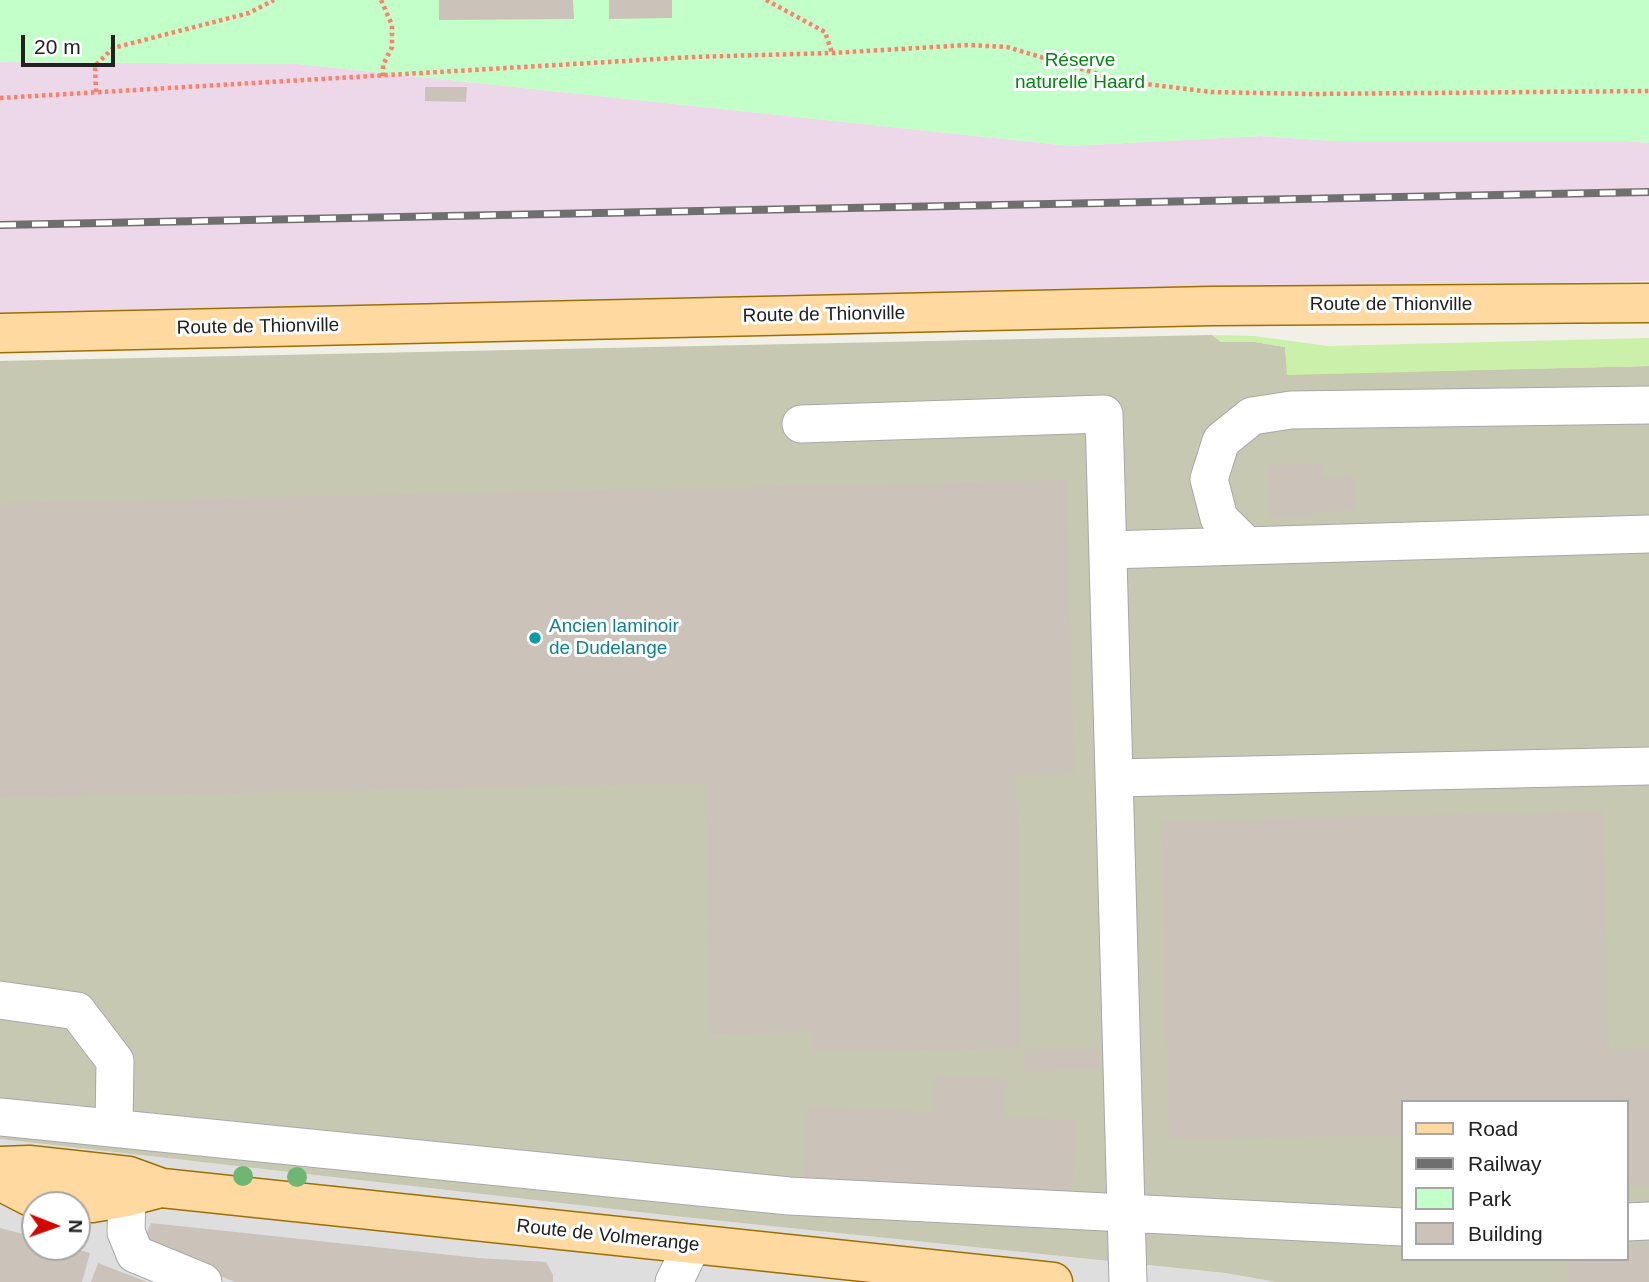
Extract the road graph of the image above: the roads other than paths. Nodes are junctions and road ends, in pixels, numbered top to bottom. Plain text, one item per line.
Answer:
1 (1649, 303) edge
2 (0, 333) edge
3 (1649, 405) edge
4 (801, 424) dead end
5 (1649, 534) edge
6 (1247, 546) junction
7 (1108, 550) junction
8 (1649, 766) edge
9 (1115, 778) junction
10 (0, 1000) edge
11 (0, 1117) edge
12 (114, 1127) junction
13 (0, 1166) edge
14 (0, 1181) edge
15 (144, 1192) junction
16 (1128, 1214) junction
17 (1628, 1222) edge
18 (1649, 1222) edge
19 (1400, 1227) edge
20 (692, 1245) junction
21 (203, 1282) edge
22 (674, 1282) edge
23 (1053, 1282) edge
24 (1128, 1282) edge

1 - 2 main road, Route de Thionville
3 - 6 street
4 - 7 street
5 - 6 street
6 - 7 street
7 - 9 street
8 - 9 street
9 - 16 street
10 - 12 street
11 - 12 street
12 - 16 street
13 - 15 main road, Route de Volmerange
14 - 15 main road, Route de Volmerange
15 - 20 main road, Route de Volmerange
15 - 21 street
16 - 19 street
16 - 24 street
17 - 18 street
20 - 22 street
20 - 23 main road, Route de Volmerange

